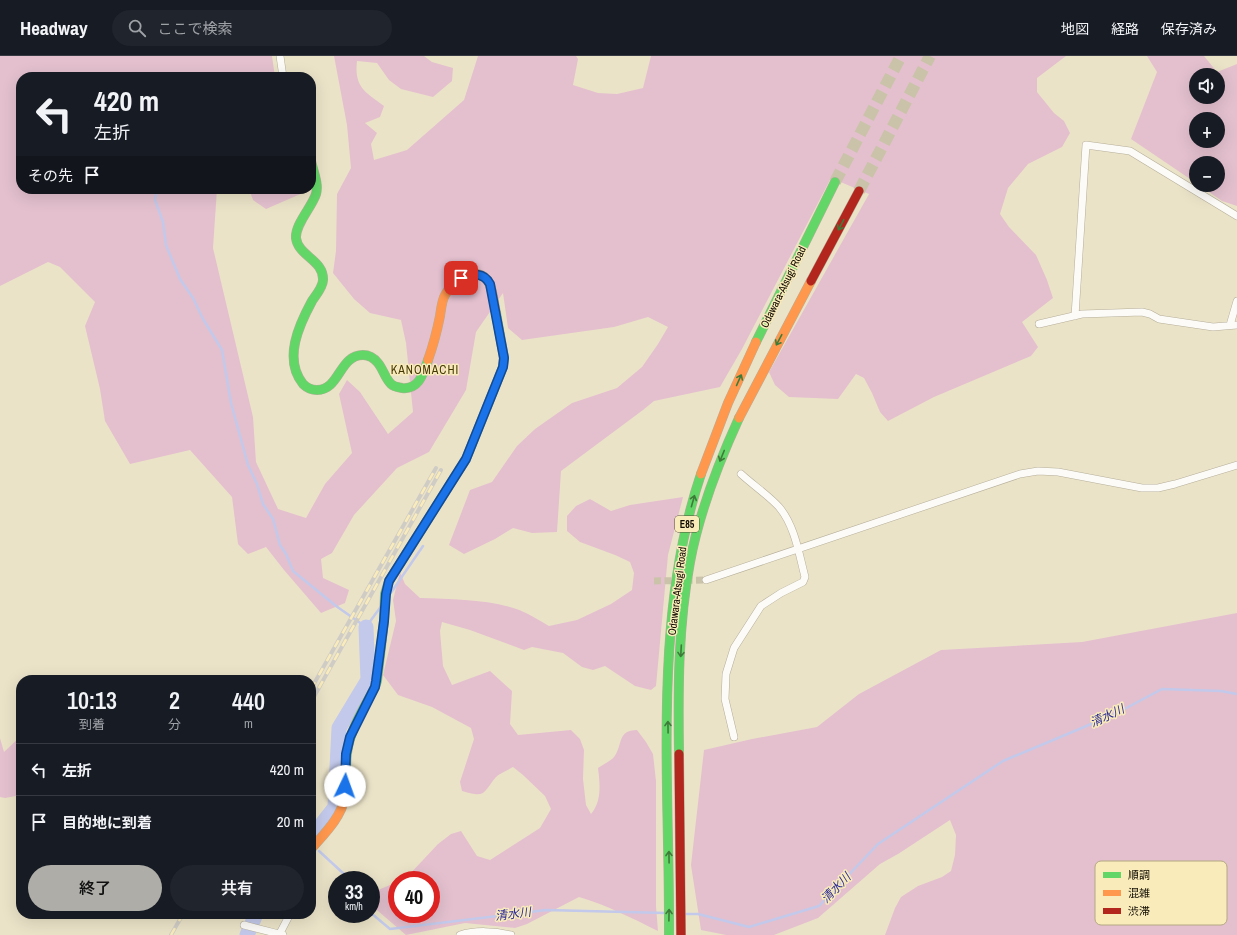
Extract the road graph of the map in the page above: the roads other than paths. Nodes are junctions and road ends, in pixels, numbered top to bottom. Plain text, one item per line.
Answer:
1 (280, 56) edge
2 (282, 72) edge
3 (316, 182) edge
4 (835, 182) tunnel mouth
5 (859, 191) tunnel mouth
6 (316, 194) edge
7 (316, 194) edge
8 (1237, 216) edge
9 (1237, 301) edge
10 (1075, 316) junction
11 (1039, 324) dead end
12 (1234, 325) edge
13 (1237, 465) edge
14 (741, 474) dead end
15 (798, 550) junction
16 (706, 580) tunnel mouth
17 (734, 737) dead end
18 (316, 844) edge
19 (288, 919) edge
20 (244, 925) dead end
21 (280, 935) edge
22 (460, 935) edge
23 (511, 935) edge
24 (669, 935) edge
25 (680, 935) edge

1 - 2 street
3 - 6 main road
24 -> 4 main road, Odawara-Atsugi Road / E85
5 -> 25 main road, Odawara-Atsugi Road / E85
7 - 18 main road
8 - 10 street
9 - 12 street
10 - 11 street
10 - 12 street
13 - 15 street
14 - 15 street
15 - 16 street
15 - 17 street
19 - 21 street
20 - 21 street
22 - 23 street

